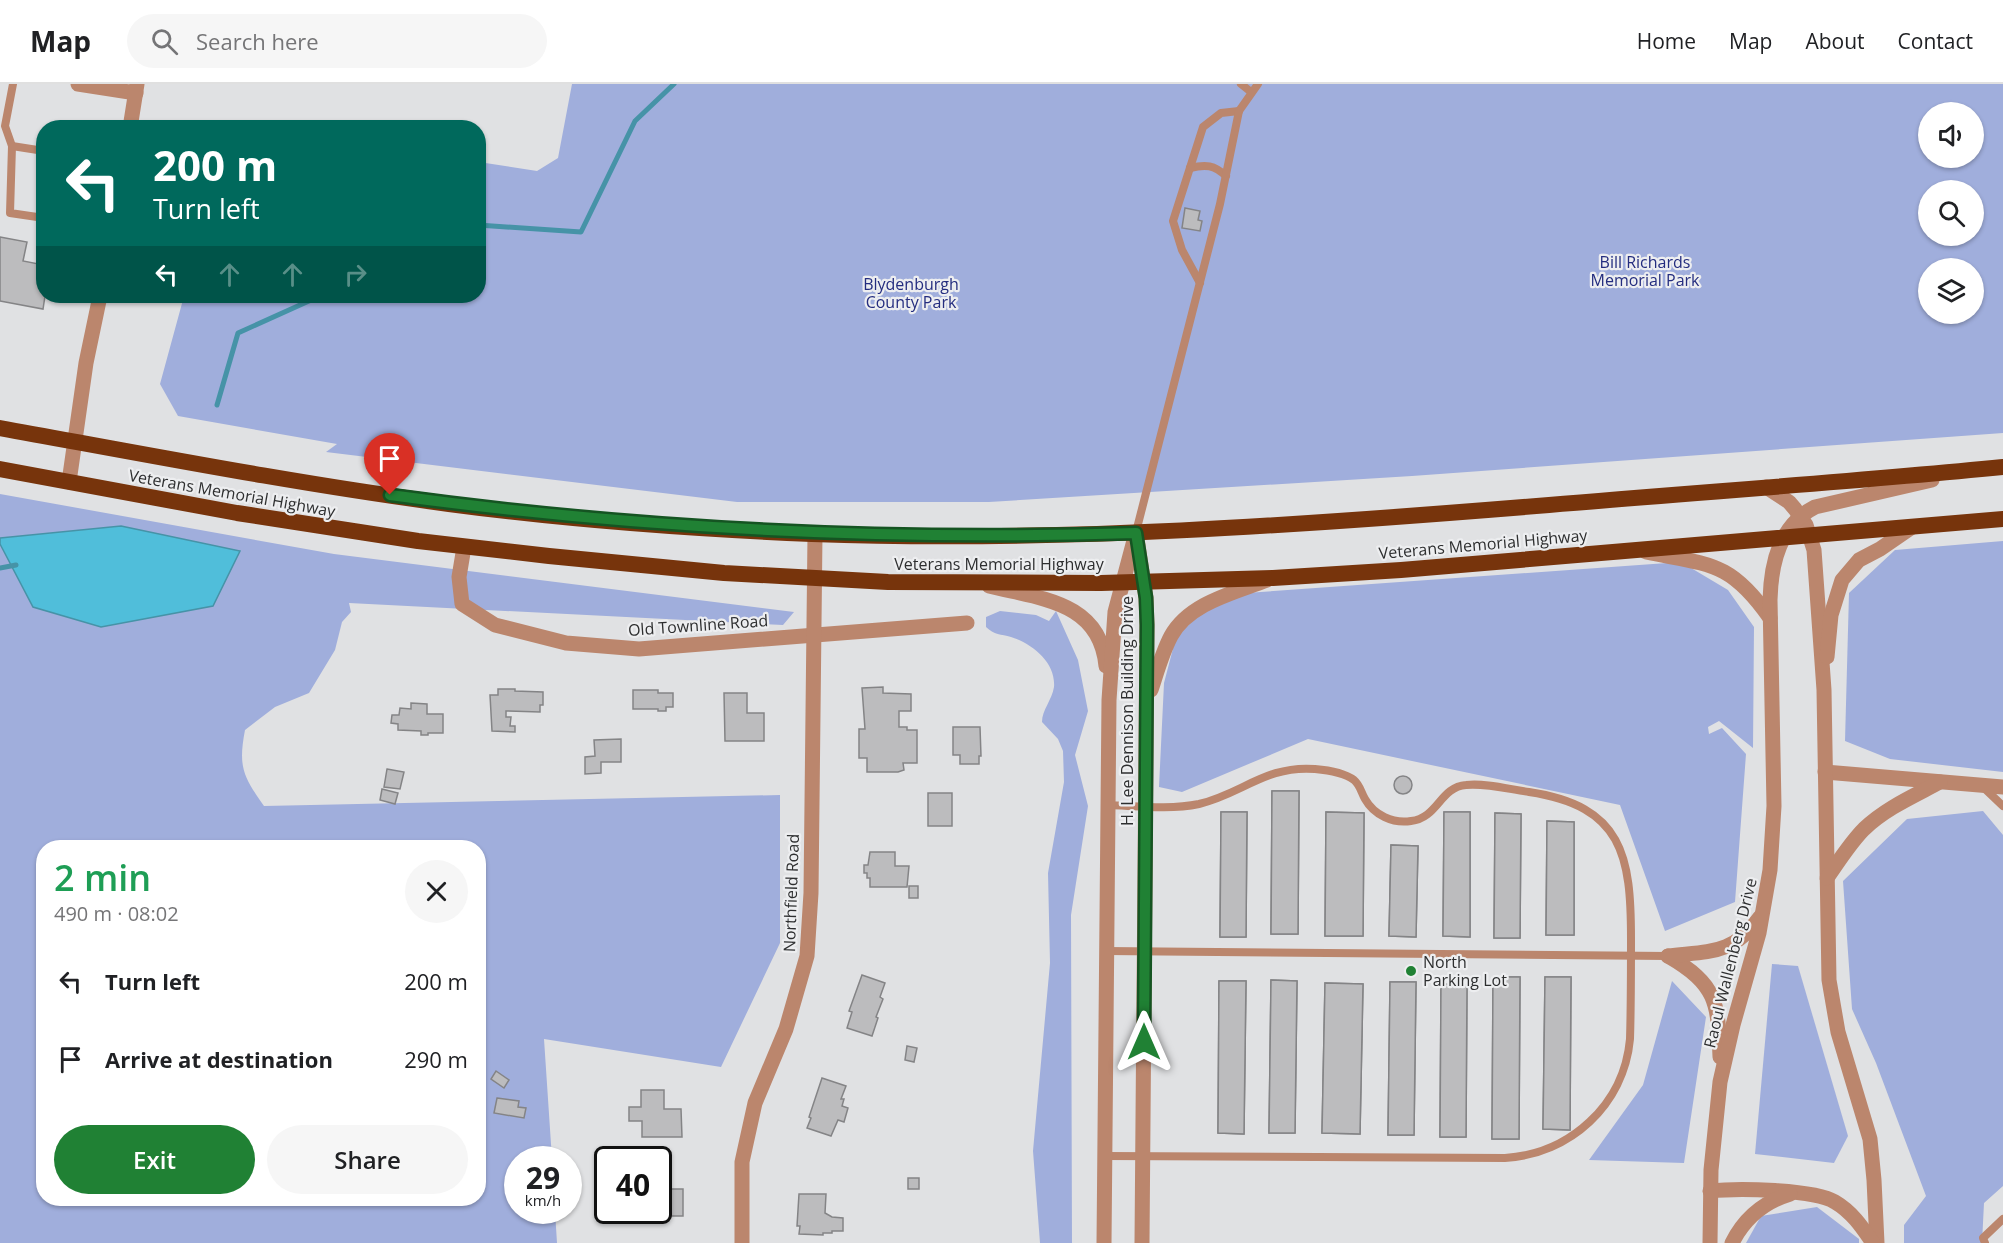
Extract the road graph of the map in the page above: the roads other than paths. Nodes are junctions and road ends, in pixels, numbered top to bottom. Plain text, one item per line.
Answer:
1 (13, 84) edge
2 (78, 84) edge
3 (1241, 84) edge
4 (1258, 84) edge
5 (136, 88) edge
6 (1251, 88) edge
7 (1239, 111) junction
8 (131, 120) edge
9 (12, 146) junction
10 (36, 150) edge
11 (1190, 168) junction
12 (1226, 176) junction
13 (36, 217) edge
14 (1200, 283) junction
15 (99, 303) edge
16 (0, 428) edge
17 (74, 441) junction
18 (2003, 467) edge
19 (0, 469) edge
20 (1975, 470) junction
21 (69, 482) junction
22 (1766, 487) junction
23 (1799, 516) junction
24 (2003, 519) edge
25 (1912, 527) junction
26 (1136, 533) junction
27 (815, 534) junction
28 (1811, 535) junction
29 (1783, 537) junction
30 (464, 547) junction
31 (1634, 550) junction
32 (814, 578) junction
33 (1273, 578) junction
34 (1144, 582) junction
35 (980, 583) junction
36 (1121, 583) junction
37 (1770, 618) junction
38 (967, 623) dead end
39 (813, 635) junction
40 (1824, 690) junction
41 (1109, 700) junction
42 (1147, 701) junction
43 (1825, 772) junction
44 (1940, 782) junction
45 (1981, 785) junction
46 (2003, 787) edge
47 (1108, 805) junction
48 (1145, 806) junction
49 (2003, 806) edge
50 (1827, 878) junction
51 (1763, 913) junction
52 (1106, 951) junction
53 (1145, 951) junction
54 (1631, 956) junction
55 (1668, 956) junction
56 (1720, 1082) junction
57 (1105, 1156) junction
58 (1143, 1156) junction
59 (1710, 1191) junction
60 (1792, 1193) junction
61 (2003, 1219) edge
62 (742, 1243) edge
63 (1104, 1243) edge
64 (1142, 1243) edge
65 (1710, 1243) edge
66 (1732, 1243) edge
67 (1875, 1243) edge
68 (1985, 1243) edge

1 - 9 lane
2 - 5 street
3 - 6 lane
4 - 6 lane
5 - 8 street
6 - 7 lane
7 - 11 lane
7 - 12 lane
9 - 10 lane
9 - 13 lane
11 - 12 lane
11 - 14 lane
12 - 14 lane
14 - 26 lane
15 - 17 street
16 - 17 highway, Veterans Memorial Highway
17 - 21 street
17 - 27 highway, Veterans Memorial Highway
18 - 20 highway, Veterans Memorial Highway
19 - 21 highway, Veterans Memorial Highway
20 - 22 highway, Veterans Memorial Highway
20 - 23 street
21 - 30 highway, Veterans Memorial Highway
22 - 23 street
22 - 26 highway, Veterans Memorial Highway
23 - 28 street
23 - 29 street, Raoul Wallenberg Drive
24 - 25 highway, Veterans Memorial Highway
25 - 28 highway, Veterans Memorial Highway
25 - 40 street
26 - 27 highway, Veterans Memorial Highway
26 - 34 street, H. Lee Dennison Building Drive
26 - 36 street, H. Lee Dennison Building Drive
27 - 32 street, Northfield Road
28 - 29 highway, Veterans Memorial Highway
28 - 40 street
29 - 31 highway, Veterans Memorial Highway
29 - 37 street, Raoul Wallenberg Drive
30 - 32 highway, Veterans Memorial Highway
30 - 39 street, Old Townline Road
31 - 33 highway, Veterans Memorial Highway
31 - 37 street
32 - 35 highway, Veterans Memorial Highway
32 - 39 street, Northfield Road
33 - 34 highway, Veterans Memorial Highway
33 - 42 street
34 - 36 highway, Veterans Memorial Highway
34 - 42 street, H. Lee Dennison Building Drive
35 - 36 highway, Veterans Memorial Highway
35 - 41 street
36 - 41 street, H. Lee Dennison Building Drive
37 - 51 street, Raoul Wallenberg Drive
38 - 39 street, Old Townline Road
39 - 62 street, Northfield Road
40 - 43 street
41 - 47 street, H. Lee Dennison Building Drive
42 - 48 street, H. Lee Dennison Building Drive
43 - 44 street
43 - 50 street
44 - 45 street
44 - 50 street
45 - 46 street
45 - 49 lane
47 - 48 lane
47 - 52 street, H. Lee Dennison Building Drive
48 - 53 street, H. Lee Dennison Building Drive
48 - 54 lane
50 - 67 street
51 - 55 street
51 - 56 street, Raoul Wallenberg Drive
52 - 53 lane
52 - 57 street, H. Lee Dennison Building Drive
53 - 54 lane
53 - 58 street, H. Lee Dennison Building Drive
54 - 55 lane
54 - 58 lane
55 - 56 street
56 - 59 street, Raoul Wallenberg Drive
57 - 58 lane
57 - 63 street, H. Lee Dennison Building Drive
58 - 64 street, H. Lee Dennison Building Drive
59 - 60 street
59 - 65 street, Raoul Wallenberg Drive
60 - 66 street
60 - 67 street
61 - 68 lane

